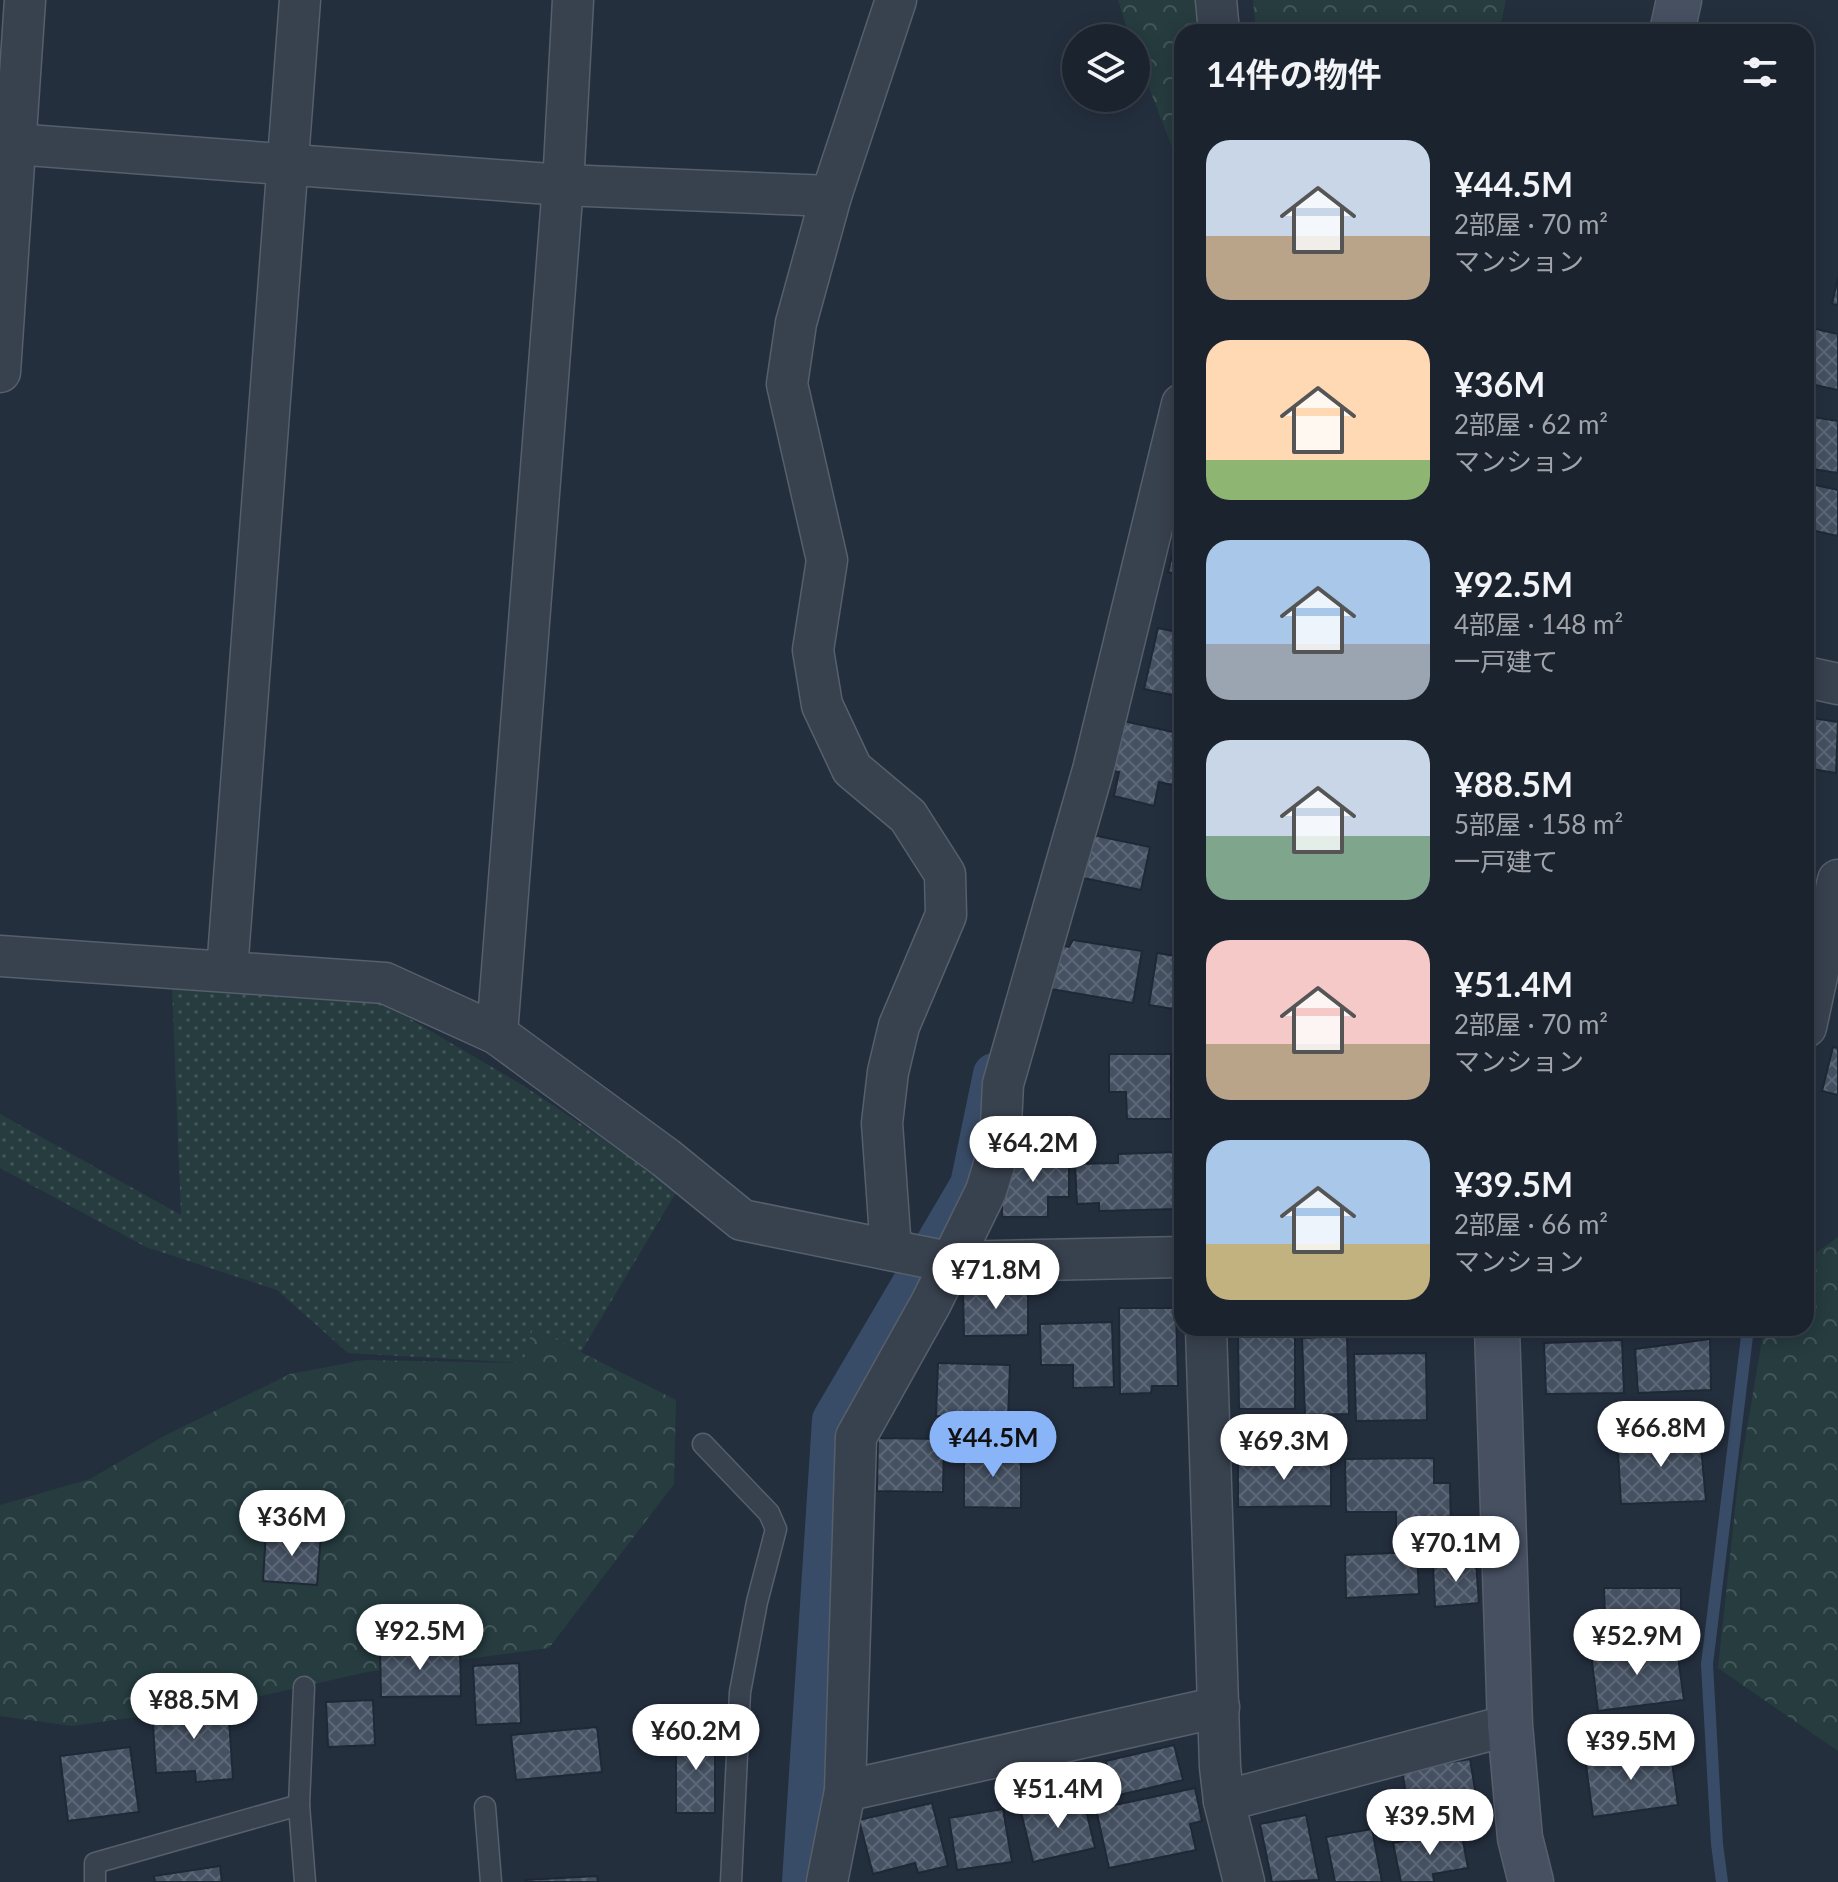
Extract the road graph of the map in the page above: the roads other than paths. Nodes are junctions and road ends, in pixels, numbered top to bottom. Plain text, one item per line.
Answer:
1 (25, 0) edge
2 (300, 0) edge
3 (573, 0) edge
4 (896, 0) edge
5 (1216, 0) edge
6 (1679, 0) edge
7 (1218, 24) edge
8 (1674, 24) edge
9 (8, 144) edge
10 (289, 163) junction
11 (563, 185) junction
12 (831, 196) junction
13 (0, 372) edge
14 (1174, 437) edge
15 (1814, 679) edge
16 (1838, 684) edge
17 (1838, 880) edge
18 (0, 956) edge
19 (227, 971) junction
20 (1814, 990) edge
21 (497, 1034) junction
22 (891, 1250) junction
23 (1174, 1257) edge
24 (949, 1262) junction
25 (1206, 1336) edge
26 (1497, 1336) edge
27 (703, 1444) dead end
28 (304, 1687) dead end
29 (1219, 1707) junction
30 (1510, 1725) junction
31 (845, 1791) junction
32 (1224, 1801) junction
33 (299, 1805) junction
34 (485, 1807) dead end
35 (95, 1882) edge
36 (305, 1882) edge
37 (491, 1882) edge
38 (731, 1882) edge
39 (827, 1882) edge
40 (1244, 1882) edge
41 (1531, 1882) edge

1 - 9 street
2 - 10 street
3 - 11 street
4 - 12 street
5 - 7 street
6 - 8 street
9 - 10 street
9 - 13 street
10 - 11 street
10 - 19 street
11 - 12 street
11 - 21 street
12 - 22 street
14 - 24 street
15 - 16 street
17 - 20 street
18 - 19 street
19 - 21 street
21 - 22 street
22 - 24 street
23 - 24 street
24 - 31 street
25 - 29 street
26 - 30 street
27 - 38 lane
28 - 33 lane
29 - 31 street
29 - 32 street
30 - 32 street
30 - 41 street
31 - 39 street
32 - 40 street
33 - 35 lane
33 - 36 lane
34 - 37 lane

